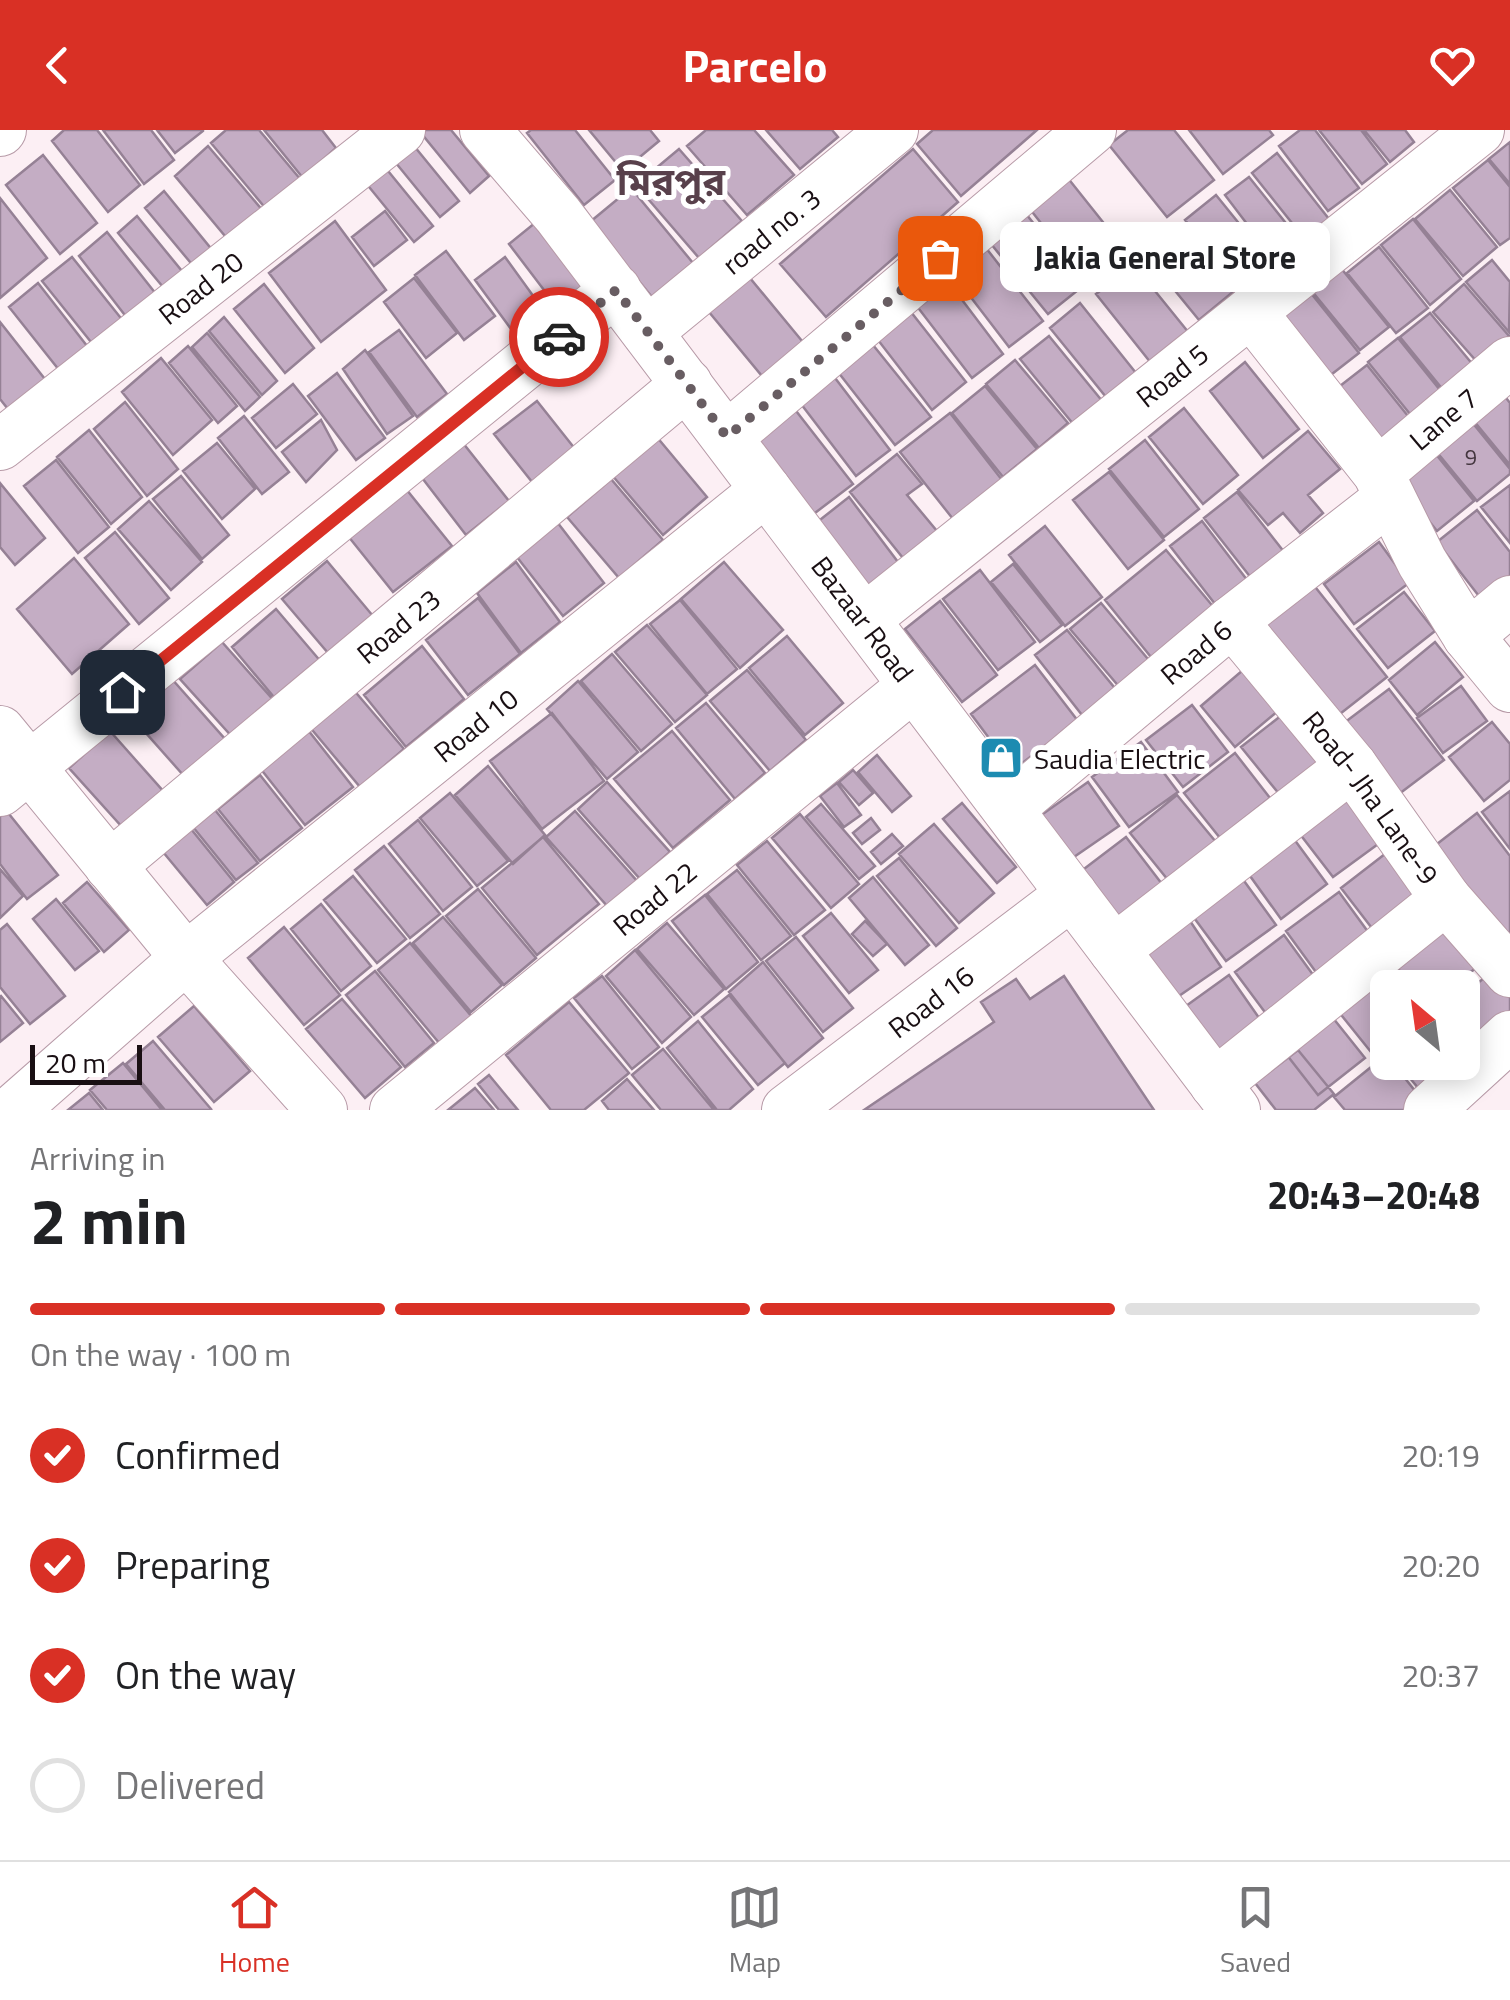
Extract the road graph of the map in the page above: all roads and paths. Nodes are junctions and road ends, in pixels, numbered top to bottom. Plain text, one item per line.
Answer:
1 (400, 130) edge
2 (893, 130) edge
3 (1091, 130) edge
4 (1479, 130) edge
5 (494, 133) edge
6 (616, 290) junction
7 (1251, 312) junction
8 (648, 332) junction
9 (1510, 362) edge
10 (686, 384) junction
11 (4, 434) edge
12 (727, 437) junction
13 (1384, 486) junction
14 (766, 490) junction
15 (1510, 601) edge
16 (865, 619) junction
17 (1232, 621) junction
18 (1468, 636) junction
19 (913, 686) junction
20 (1510, 686) edge
21 (10, 763) edge
22 (1352, 766) junction
23 (1008, 810) junction
24 (110, 866) junction
25 (1072, 894) junction
26 (1446, 899) junction
27 (1114, 950) junction
28 (186, 958) junction
29 (1510, 972) edge
30 (1510, 1036) edge
31 (1225, 1097) edge
32 (301, 1103) edge
33 (13, 1110) edge
34 (395, 1110) edge
35 (787, 1110) edge
36 (1429, 1110) edge

1 - 11 street, Road 20
2 - 8 street, road no. 3
3 - 12 street
4 - 7 street, Road 5
5 - 6 street, Bazaar Road
6 - 8 street, Bazaar Road
6 - 21 street
7 - 13 street
7 - 16 street, Road 5
8 - 10 street, Bazaar Road
9 - 13 street, Lane 7
10 - 12 street, Bazaar Road
10 - 24 street, Road 23
12 - 14 street, Bazaar Road
13 - 17 street, Road 6
13 - 18 street
14 - 16 street, Bazaar Road
14 - 28 street, Road 10
15 - 18 street
16 - 19 street, Bazaar Road
17 - 22 street, Road- Jha Lane-9
17 - 23 street, Road 6
18 - 20 street
19 - 23 street, Bazaar Road
19 - 34 street, Road 22
21 - 24 street
22 - 26 street, Road- Jha Lane-9
22 - 27 street
23 - 25 street, Bazaar Road
24 - 28 street
25 - 27 street, Bazaar Road
25 - 35 street, Road 16
26 - 29 street, Road- Jha Lane-9
26 - 31 street
27 - 31 street, Bazaar Road
28 - 32 street
28 - 33 street, Road 10
30 - 36 street

